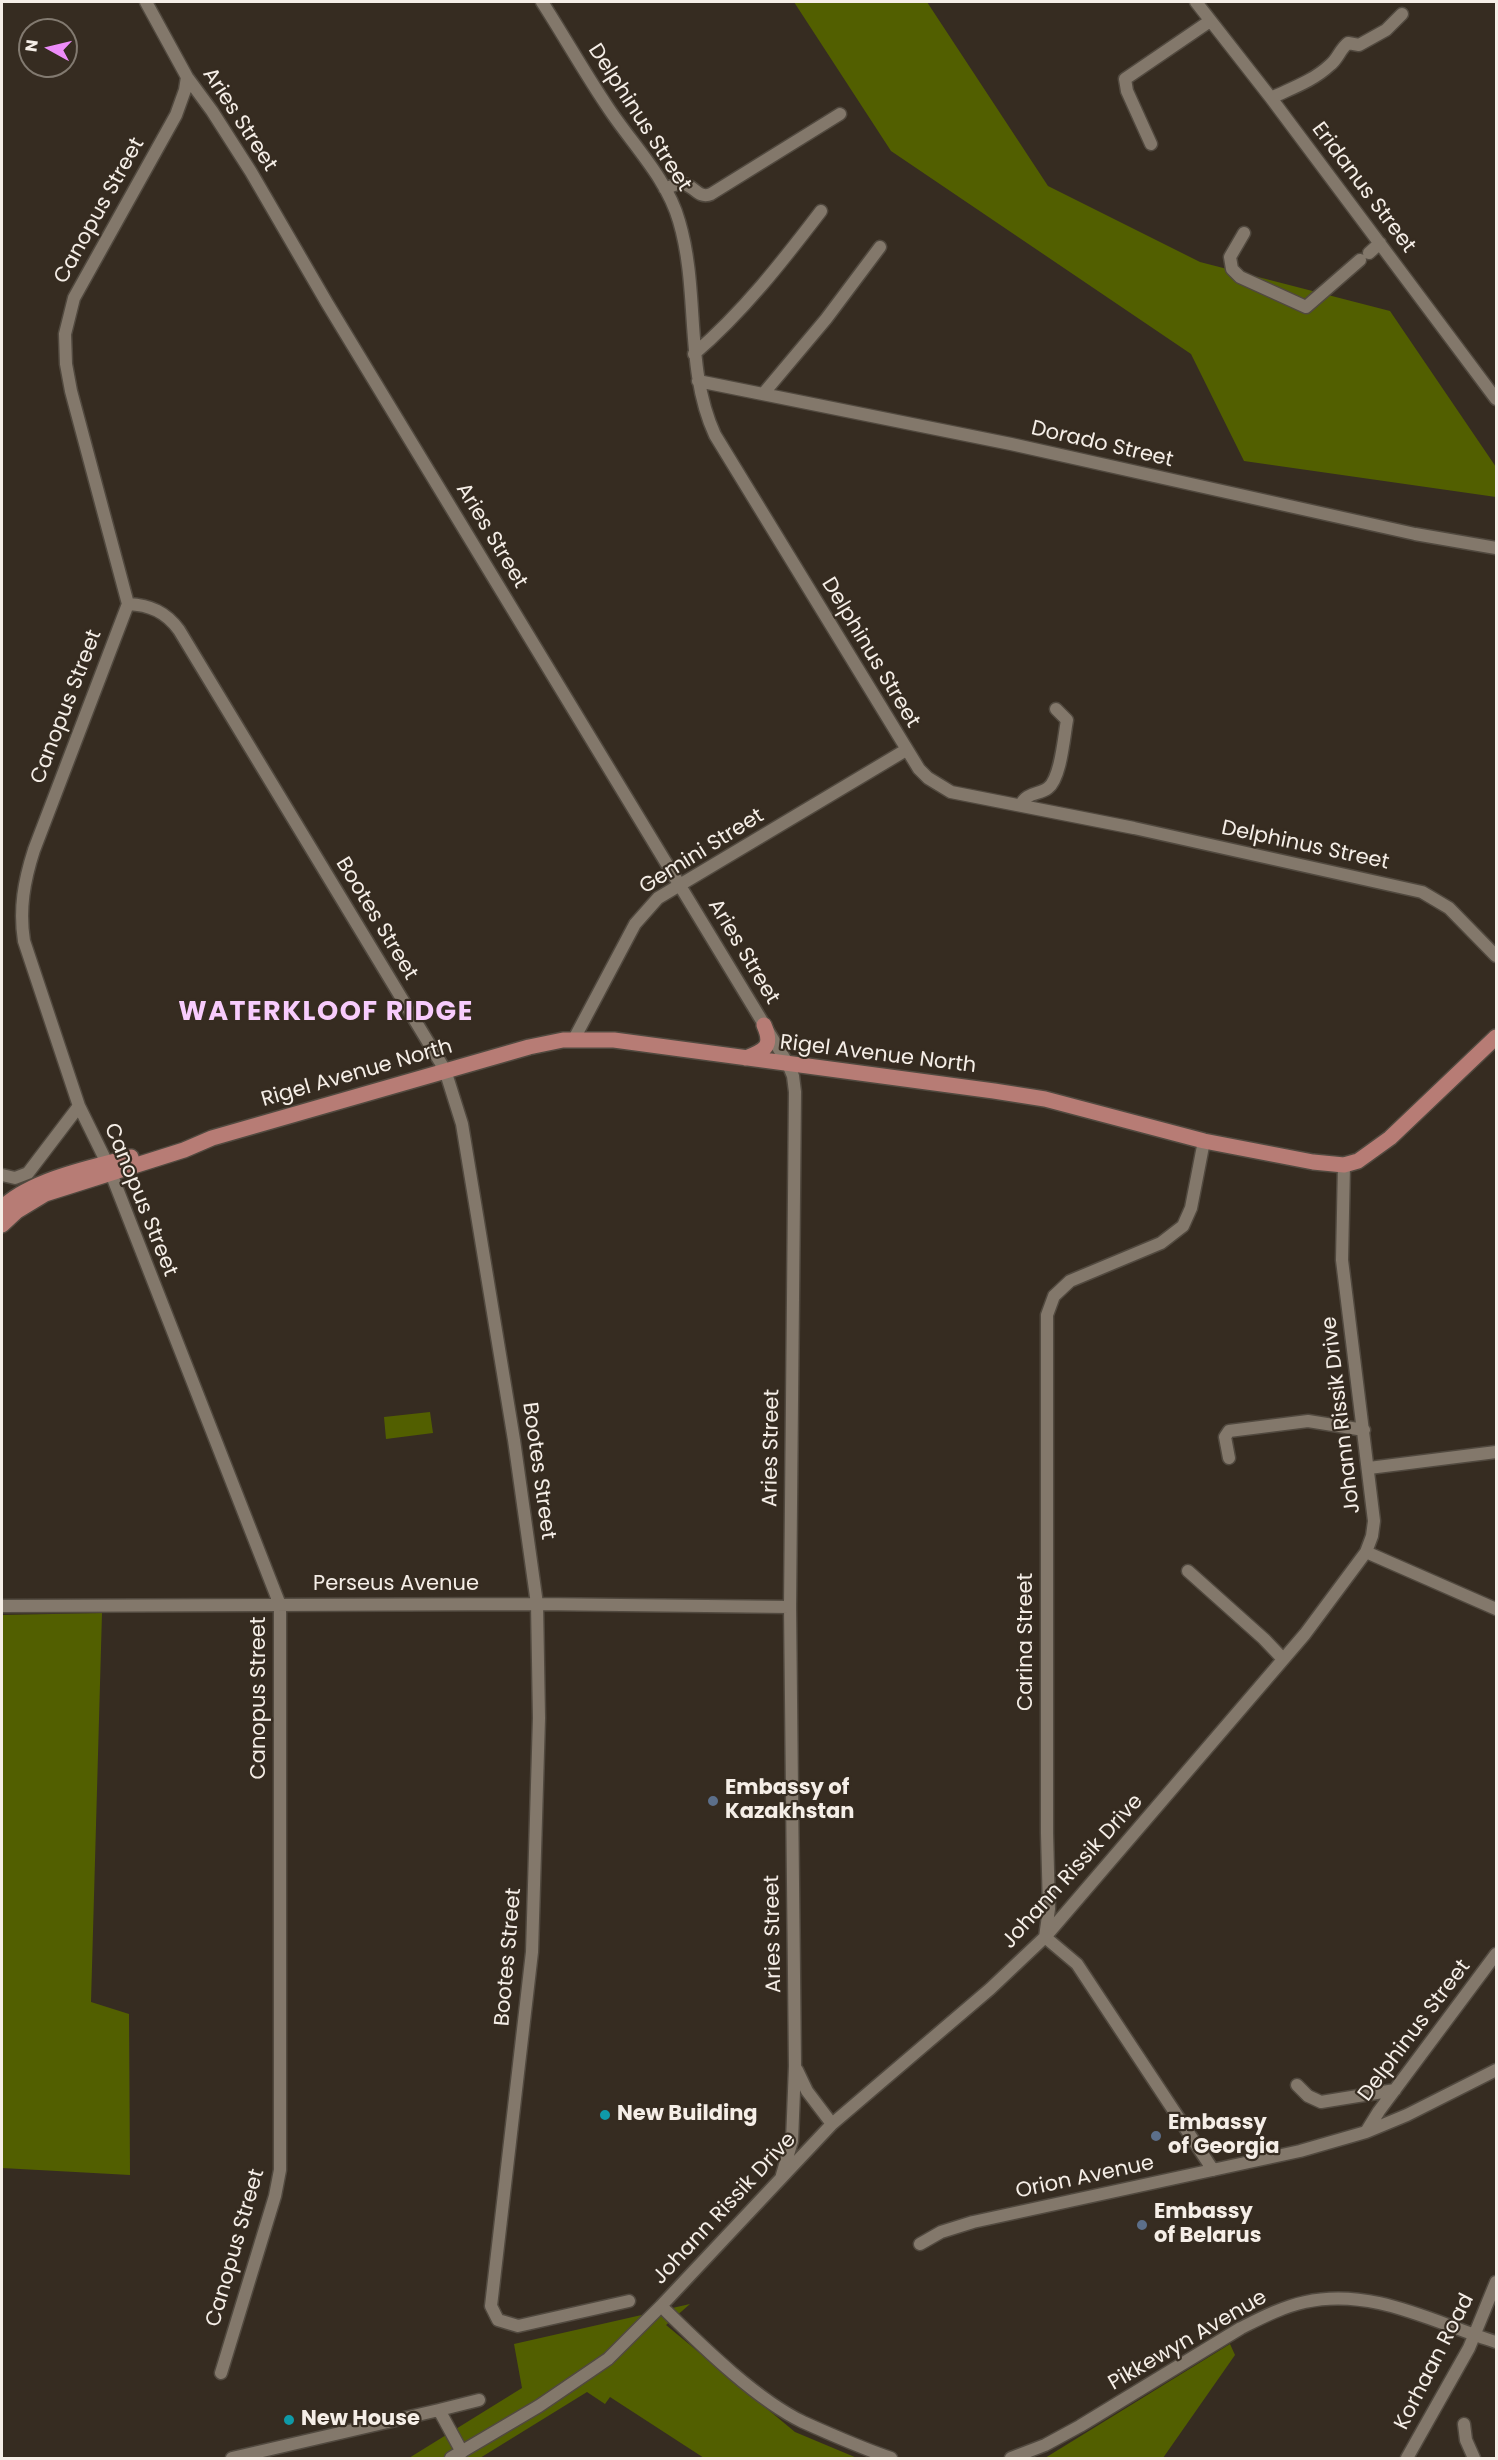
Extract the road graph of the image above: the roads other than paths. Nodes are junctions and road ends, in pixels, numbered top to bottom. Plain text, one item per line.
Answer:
1 (146, 2) edge
2 (542, 2) edge
3 (1196, 2) edge
4 (1402, 14) dead end
5 (1210, 21) junction
6 (187, 76) junction
7 (1272, 98) junction
8 (840, 114) dead end
9 (1151, 144) dead end
10 (665, 189) junction
11 (821, 211) dead end
12 (1244, 233) dead end
13 (1380, 243) junction
14 (880, 247) dead end
15 (694, 354) junction
16 (698, 381) junction
17 (763, 394) junction
18 (1497, 399) edge
19 (1497, 548) edge
20 (128, 604) junction
21 (1056, 709) dead end
22 (906, 750) junction
23 (1021, 805) junction
24 (680, 886) junction
25 (1497, 956) edge
26 (764, 1025) junction
27 (1497, 1037) edge
28 (574, 1039) junction
29 (746, 1058) junction
30 (788, 1064) junction
31 (446, 1070) junction
32 (79, 1106) junction
33 (1204, 1141) junction
34 (1344, 1165) junction
35 (108, 1169) junction
36 (2, 1175) edge
37 (2, 1208) edge
38 (2, 1225) edge
39 (1364, 1430) junction
40 (1497, 1452) edge
41 (1229, 1458) dead end
42 (1369, 1468) junction
43 (1366, 1552) junction
44 (1188, 1571) dead end
45 (537, 1604) junction
46 (280, 1605) junction
47 (2, 1606) edge
48 (790, 1607) junction
49 (1497, 1609) edge
50 (1283, 1659) junction
51 (1045, 1937) junction
52 (1497, 1954) edge
53 (795, 2066) junction
54 (1497, 2070) edge
55 (1297, 2085) dead end
56 (1395, 2090) junction
57 (832, 2124) junction
58 (1366, 2132) junction
59 (1213, 2170) junction
60 (782, 2175) junction
61 (920, 2244) dead end
62 (1497, 2282) edge
63 (629, 2301) dead end
64 (661, 2306) junction
65 (1474, 2335) junction
66 (1497, 2342) edge
67 (220, 2373) dead end
68 (479, 2400) dead end
69 (439, 2410) junction
70 (1464, 2424) dead end
71 (456, 2455) edge
72 (232, 2458) edge
73 (891, 2458) edge
74 (1011, 2458) edge
75 (1407, 2458) edge
76 (1474, 2458) edge

1 - 6 street, Aries Street
2 - 10 street, Delphinus Street
3 - 5 street, Eridanus Street
4 - 7 street
5 - 7 street, Eridanus Street
5 - 9 street
6 - 20 street, Canopus Street
6 - 24 street, Aries Street
7 - 13 street, Eridanus Street
8 - 10 street
10 - 15 street, Delphinus Street
11 - 15 street
12 - 13 street
13 - 18 street, Eridanus Street
14 - 17 street
15 - 16 street, Delphinus Street
16 - 17 street, Dorado Street
16 - 22 street, Delphinus Street
17 - 19 street, Dorado Street
20 - 31 street, Bootes Street
20 - 32 street, Canopus Street
21 - 23 street
22 - 23 street, Delphinus Street
22 - 24 street, Gemini Street
23 - 25 street, Delphinus Street
24 - 26 street, Aries Street
24 - 28 street, Gemini Street
26 - 29 main road
26 - 30 street, Aries Street
27 - 34 main road
28 - 29 main road, Rigel Avenue North
28 - 31 main road, Rigel Avenue North
29 - 30 main road, Rigel Avenue North
30 - 33 main road, Rigel Avenue North
30 - 48 street, Aries Street
31 - 35 main road, Rigel Avenue North
31 - 45 street, Bootes Street
32 - 35 street, Canopus Street
32 - 36 street
33 - 34 main road, Rigel Avenue North
33 - 51 street, Carina Street
34 - 39 street, Johann Rissik Drive
35 - 37 main road, Rigel Avenue North
35 - 38 main road, Rigel Avenue North
35 - 46 street, Canopus Street
39 - 41 street
39 - 42 street, Johann Rissik Drive
40 - 42 street
42 - 43 street, Johann Rissik Drive
43 - 49 street
43 - 50 street, Johann Rissik Drive
44 - 50 street
45 - 46 street, Perseus Avenue
45 - 48 street, Perseus Avenue
45 - 63 street, Bootes Street
46 - 47 street, Perseus Avenue
46 - 67 street, Canopus Street
48 - 53 street, Aries Street
50 - 51 street, Johann Rissik Drive
51 - 57 street, Johann Rissik Drive
51 - 59 street
52 - 56 street, Delphinus Street
53 - 57 street, Aries Street
53 - 60 street, Aries Street
54 - 58 street, Orion Avenue
55 - 56 street
56 - 58 street, Delphinus Street
57 - 60 street, Johann Rissik Drive
58 - 59 street, Orion Avenue
59 - 61 street, Orion Avenue
60 - 64 street, Johann Rissik Drive
62 - 65 street, Korhaan Road
64 - 71 street, Johann Rissik Drive
64 - 73 street
65 - 66 street, Pikkewyn Avenue
65 - 74 street, Pikkewyn Avenue
65 - 75 street, Korhaan Road
68 - 69 street
69 - 71 street
69 - 72 street
70 - 76 street

